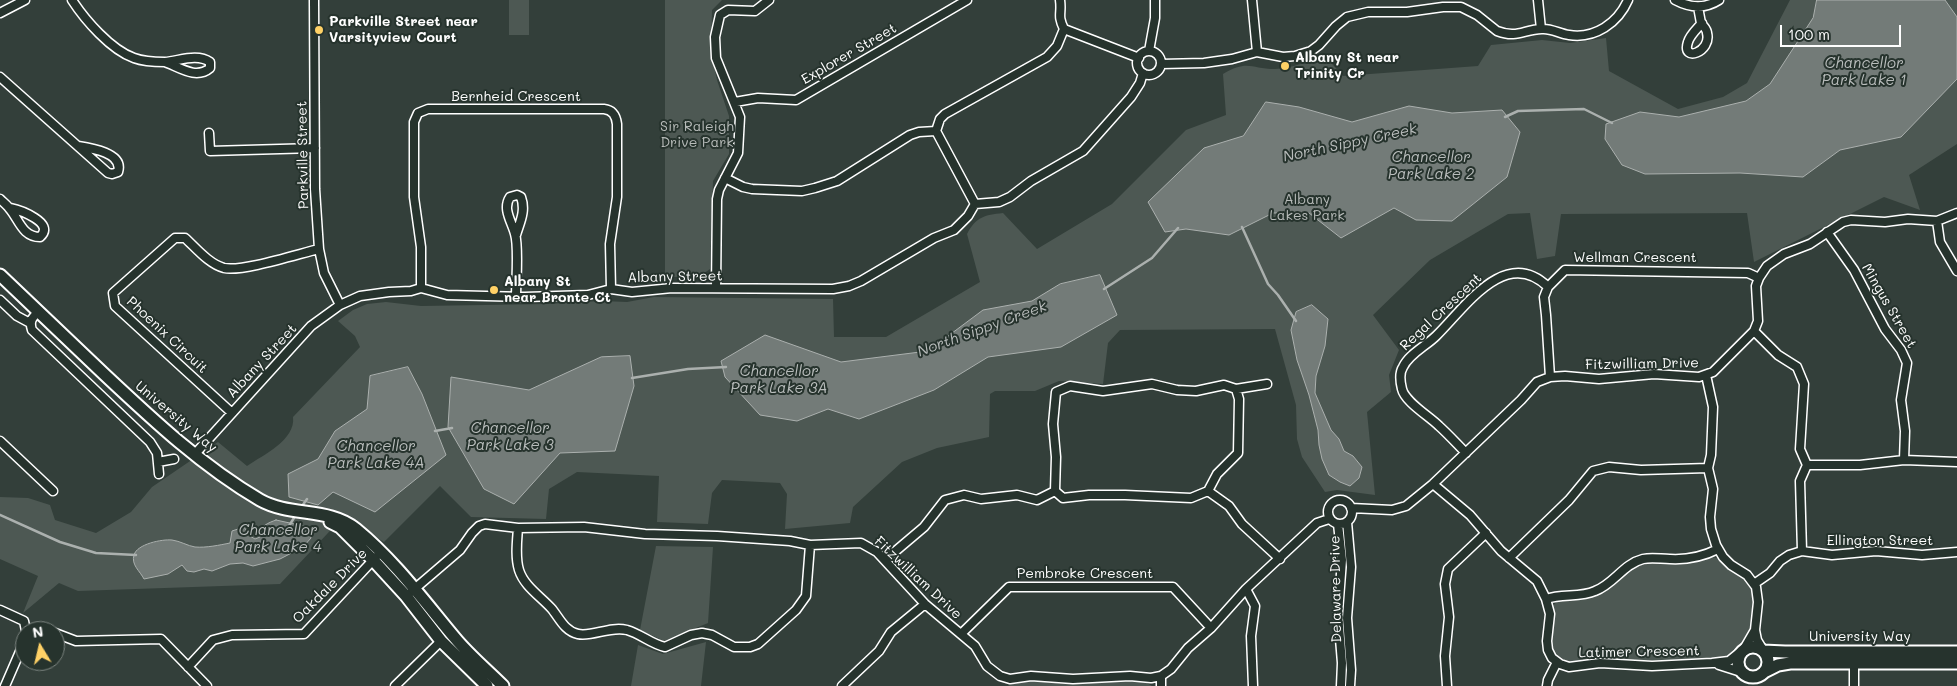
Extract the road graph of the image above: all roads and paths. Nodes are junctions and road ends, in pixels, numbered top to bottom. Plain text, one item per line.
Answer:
1 (25, 0) edge
2 (72, 0) edge
3 (314, 0) edge
4 (769, 0) edge
5 (967, 0) edge
6 (1060, 0) edge
7 (1155, 0) edge
8 (1252, 0) edge
9 (1538, 0) edge
10 (1628, 0) edge
11 (1675, 0) edge
12 (1719, 0) edge
13 (1698, 7) junction
14 (0, 13) edge
15 (1702, 23) dead end
16 (1064, 29) junction
17 (1541, 29) junction
18 (1149, 51) junction
19 (1257, 52) junction
20 (1139, 58) junction
21 (165, 62) junction
22 (1161, 64) junction
23 (1143, 73) junction
24 (0, 77) edge
25 (735, 102) junction
26 (936, 131) junction
27 (209, 133) dead end
28 (78, 146) junction
29 (315, 148) junction
30 (725, 178) junction
31 (0, 199) edge
32 (975, 204) junction
33 (10, 208) junction
34 (1957, 214) edge
35 (1937, 221) junction
36 (1827, 232) junction
37 (516, 235) dead end
38 (318, 249) junction
39 (1957, 270) edge
40 (0, 275) edge
41 (1759, 278) junction
42 (1548, 286) junction
43 (421, 288) junction
44 (716, 288) junction
45 (611, 289) junction
46 (516, 297) junction
47 (0, 300) edge
48 (340, 305) junction
49 (38, 312) junction
50 (30, 323) junction
51 (1754, 332) junction
52 (1706, 375) junction
53 (1550, 376) junction
54 (1267, 384) dead end
55 (1236, 389) junction
56 (232, 412) junction
57 (0, 441) edge
58 (1466, 453) junction
59 (194, 455) junction
60 (174, 459) dead end
61 (1904, 460) junction
62 (158, 462) junction
63 (1957, 462) edge
64 (1807, 465) junction
65 (1708, 468) junction
66 (160, 474) dead end
67 (1433, 484) junction
68 (52, 491) dead end
69 (1055, 491) junction
70 (1208, 491) junction
71 (1351, 508) junction
72 (1330, 518) junction
73 (1347, 522) junction
74 (1338, 524) junction
75 (518, 528) junction
76 (1486, 534) junction
77 (810, 544) junction
78 (1718, 549) junction
79 (1802, 551) junction
80 (1957, 552) edge
81 (376, 556) junction
82 (1508, 558) junction
83 (1280, 559) junction
84 (884, 560) junction
85 (1754, 584) junction
86 (415, 589) junction
87 (1244, 592) junction
88 (406, 596) junction
89 (1546, 599) junction
90 (925, 604) junction
91 (0, 610) edge
92 (24, 621) edge
93 (1211, 628) junction
94 (1755, 630) junction
95 (960, 634) junction
96 (65, 637) edge
97 (442, 641) junction
98 (1742, 651) junction
99 (1763, 651) junction
100 (1957, 652) edge
101 (1854, 658) junction
102 (1557, 662) junction
103 (1957, 662) edge
104 (15, 663) edge
105 (1712, 663) junction
106 (188, 667) junction
107 (1742, 673) junction
108 (1157, 676) junction
109 (1761, 677) edge
110 (1003, 681) edge
111 (5, 686) edge
112 (207, 686) edge
113 (395, 686) edge
114 (487, 686) edge
115 (503, 686) edge
116 (842, 686) edge
117 (1157, 686) edge
118 (1161, 686) edge
119 (1253, 686) edge
120 (1341, 686) edge
121 (1350, 686) edge
122 (1447, 686) edge
123 (1546, 686) edge
124 (1744, 686) edge
125 (1854, 686) edge

1 - 14 street
2 - 21 street
3 - 29 street, Parkville Street
4 - 25 street
5 - 25 street, Explorer Street
6 - 16 street
7 - 18 street
8 - 19 street
9 - 17 street
10 - 17 street
11 - 13 street
12 - 13 street
13 - 15 street
16 - 20 street
16 - 26 street
17 - 19 street
18 - 20 street
18 - 22 street
19 - 22 street
20 - 23 street
21 - 21 street
22 - 23 street
23 - 32 street
24 - 28 street
25 - 30 street
26 - 30 street
26 - 32 street
27 - 29 street
28 - 28 street
29 - 38 street, Parkville Street
30 - 44 street
31 - 33 street
32 - 44 street, Albany Street
33 - 33 street
34 - 35 street
35 - 36 street
35 - 39 street
36 - 41 street
36 - 61 street, Mingus Street
37 - 46 street
38 - 48 street, Parkville Street
38 - 56 street, Phoenix Circuit
40 - 49 street, University Way
41 - 42 street, Wellman Crescent
41 - 51 street
42 - 53 street
42 - 58 street, Regal Crescent
43 - 45 street, Bernheid Crescent
43 - 46 street, Albany Street
43 - 48 street, Albany Street
44 - 45 street, Albany Street
45 - 46 street, Albany Street
47 - 50 street
48 - 56 street, Albany Street
49 - 50 street
49 - 59 street, University Way
50 - 62 street
51 - 52 street, Fitzwilliam Drive
51 - 64 street
52 - 53 street, Fitzwilliam Drive
52 - 65 street
53 - 58 street
54 - 55 street
55 - 69 street
55 - 70 street
56 - 59 street, Albany Street
57 - 68 street
58 - 67 street
59 - 81 street, University Way
60 - 62 street
61 - 63 street
61 - 64 street
62 - 66 street
64 - 79 street
65 - 78 street
65 - 82 street
67 - 71 street
67 - 76 street
69 - 70 street
69 - 84 street
70 - 83 street
71 - 72 street
71 - 73 street
72 - 74 street
72 - 83 street
73 - 74 street
73 - 121 street, Delaware Drive
74 - 120 street, Delaware Drive
75 - 77 street, Fitzwilliam Drive
75 - 77 street
75 - 86 street, Fitzwilliam Drive
76 - 82 street
76 - 122 street
77 - 84 street, Fitzwilliam Drive
78 - 85 street
78 - 89 street
79 - 80 street, Ellington Street
79 - 85 street
81 - 86 street, University Way
81 - 88 street, University Way
81 - 106 street, Oakdale Drive
82 - 89 street
83 - 87 street
84 - 90 street, Fitzwilliam Drive
85 - 94 street
86 - 88 street, Fitzwilliam Drive
86 - 115 street, University Way
87 - 93 street
87 - 119 street
88 - 97 street, University Way
89 - 102 street
90 - 95 street, Fitzwilliam Drive
90 - 116 street
91 - 92 street
93 - 95 street, Pembroke Crescent
93 - 108 street
94 - 98 street
94 - 99 street
95 - 110 street, Fitzwilliam Drive
96 - 106 street
97 - 113 street
97 - 114 street, University Way
98 - 99 street
98 - 105 street, Latimer Crescent
98 - 107 street
99 - 101 street, University Way
99 - 109 street
100 - 101 street, University Way
101 - 103 street, University Way
101 - 109 street, University Way
101 - 125 street
102 - 105 street, Latimer Crescent
102 - 123 street
104 - 111 street
105 - 107 street, Latimer Crescent
106 - 112 street
107 - 109 street
107 - 124 street
108 - 110 street, Fitzwilliam Drive
108 - 117 street
108 - 118 street

